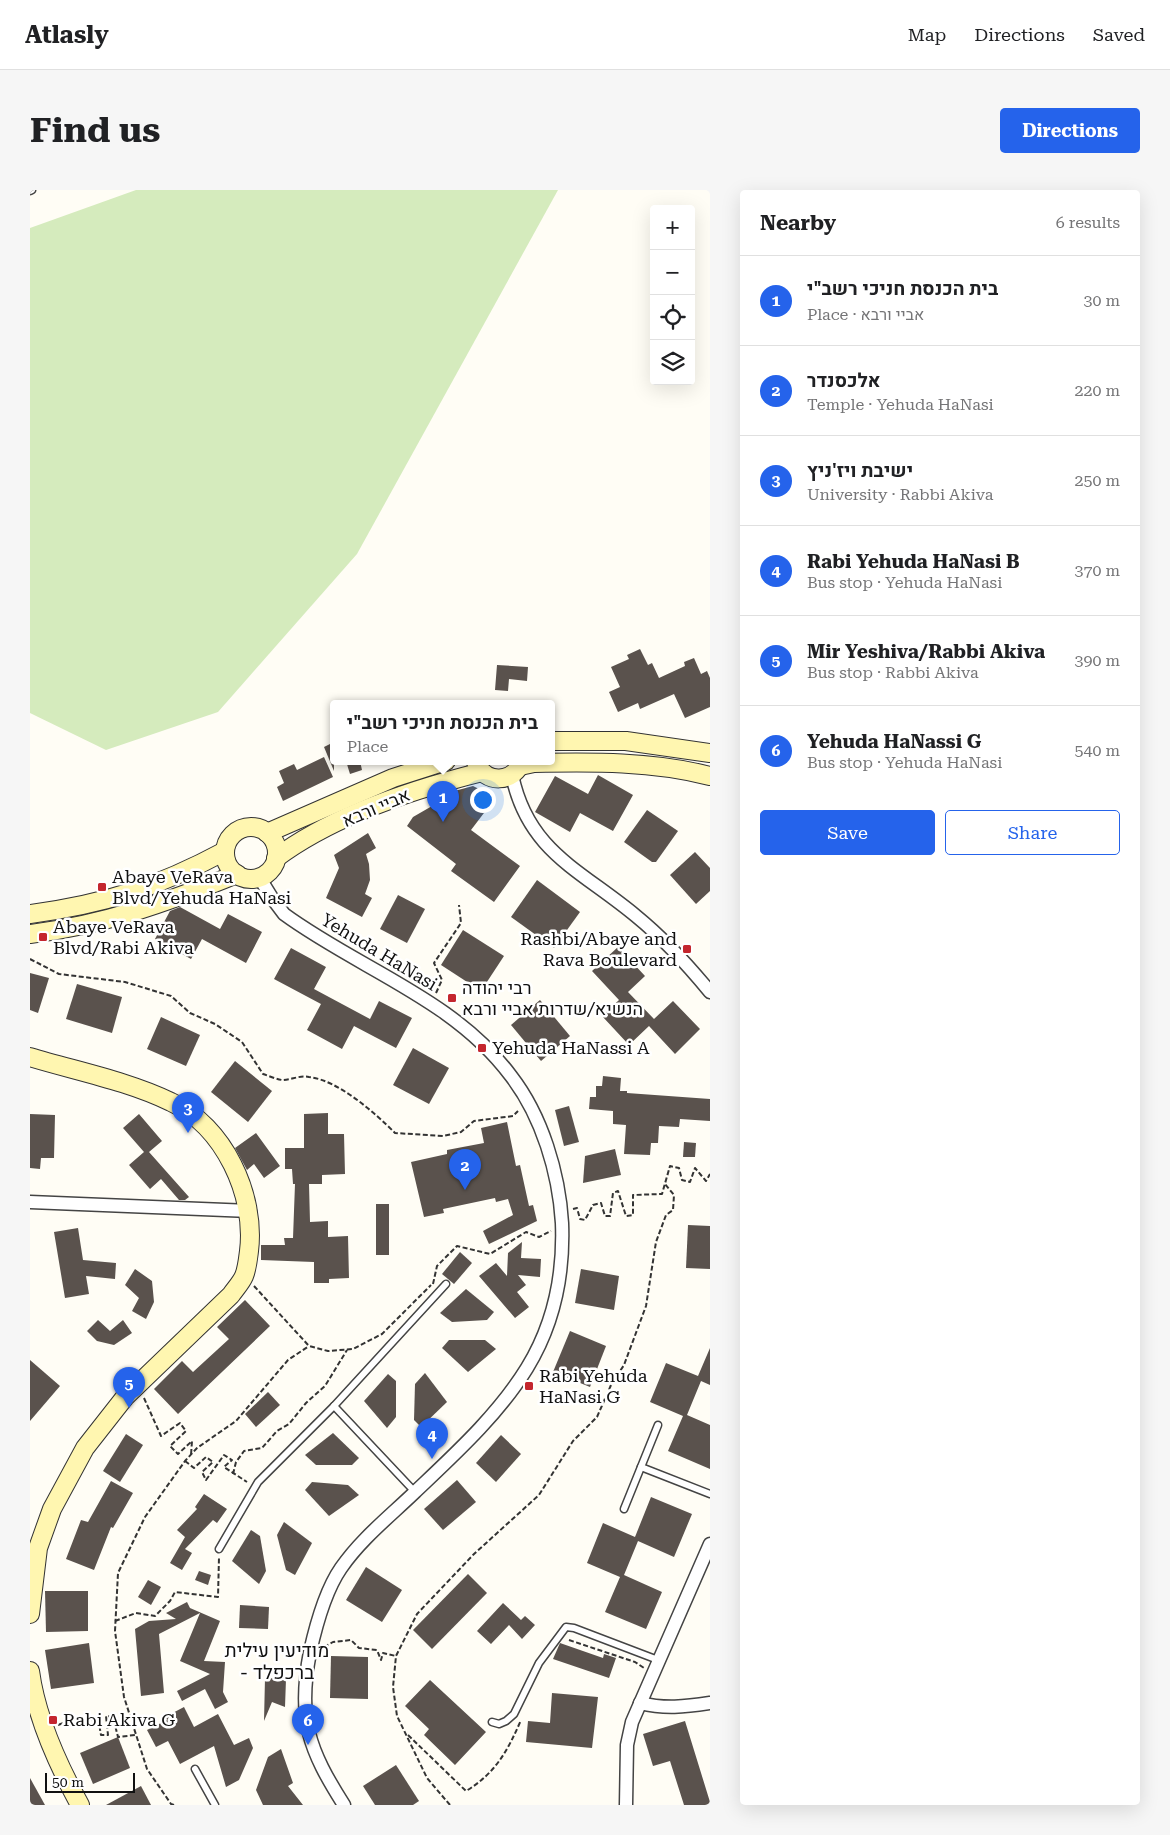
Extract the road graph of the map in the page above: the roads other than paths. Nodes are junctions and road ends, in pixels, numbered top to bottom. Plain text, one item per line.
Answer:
1 (555, 741) edge
2 (710, 753) edge
3 (555, 763) edge
4 (434, 765) edge
5 (479, 766) edge
6 (518, 767) edge
7 (710, 776) edge
8 (267, 833) junction
9 (225, 851) junction
10 (276, 858) junction
11 (237, 874) junction
12 (259, 877) junction
13 (30, 914) edge
14 (30, 934) edge
15 (710, 992) edge
16 (30, 1057) edge
17 (30, 1202) edge
18 (250, 1211) junction
19 (446, 1284) road end
20 (334, 1406) junction
21 (658, 1425) dead end
22 (641, 1467) junction
23 (415, 1492) junction
24 (710, 1494) edge
25 (624, 1509) dead end
26 (710, 1544) edge
27 (219, 1549) road end
28 (32, 1573) edge
29 (30, 1614) edge
30 (658, 1660) junction
31 (30, 1671) edge
32 (640, 1703) junction
33 (710, 1703) edge
34 (492, 1722) dead end
35 (195, 1769) dead end
36 (80, 1805) edge
37 (215, 1805) edge
38 (344, 1805) edge
39 (626, 1805) edge

1 - 2 street
3 - 7 street
4 - 8 street, אביי ורבא
5 - 6 street
5 - 10 street, אביי ורבא
6 - 15 street
8 - 9 street
8 - 10 street
9 - 11 street
9 - 13 street
10 - 12 street
11 - 12 street
11 - 14 street
12 - 23 street, Yehuda HaNasi
16 - 18 street
17 - 18 street
18 - 28 street
19 - 20 lane
20 - 23 lane
20 - 27 lane
21 - 22 lane
22 - 24 lane
22 - 25 lane
23 - 38 street, Yehuda HaNasi
26 - 30 street
28 - 29 street
30 - 32 street
30 - 34 lane
31 - 36 street
32 - 33 street
32 - 39 street
35 - 37 lane

